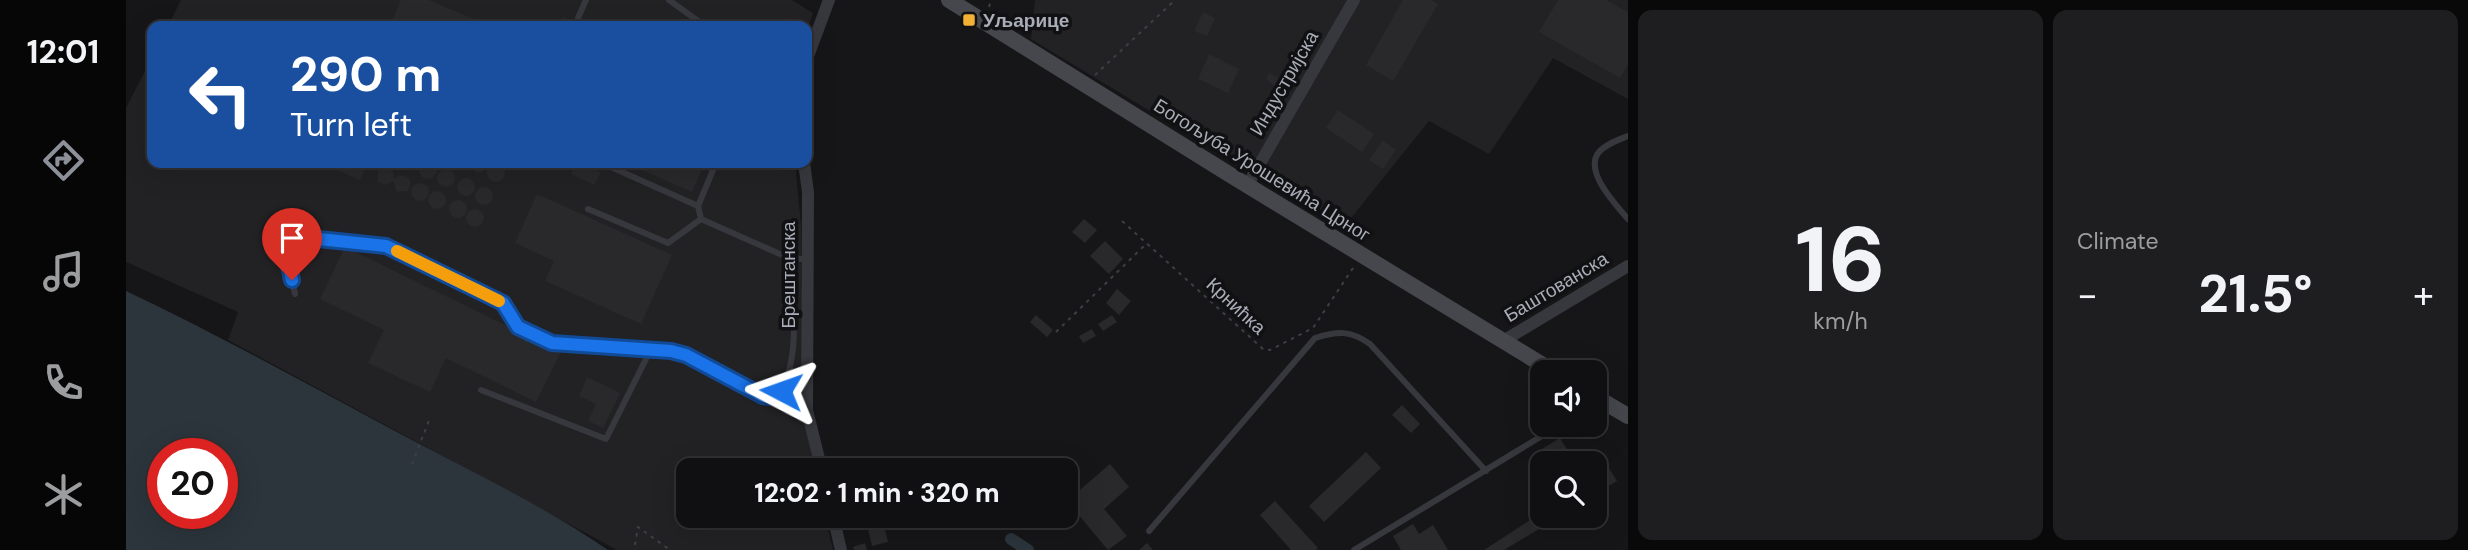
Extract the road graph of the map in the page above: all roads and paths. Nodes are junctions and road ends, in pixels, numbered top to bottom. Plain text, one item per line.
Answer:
1 (586, 0) edge
2 (669, 0) edge
3 (829, 0) edge
4 (949, 0) edge
5 (1175, 0) edge
6 (1354, 0) edge
7 (578, 18) dead end
8 (698, 21) edge
9 (812, 46) edge
10 (1084, 85) junction
11 (1628, 135) edge
12 (613, 168) edge
13 (714, 168) edge
14 (804, 168) edge
15 (1247, 186) junction
16 (698, 206) junction
17 (588, 209) dead end
18 (701, 219) junction
19 (1628, 219) edge
20 (1122, 221) dead end
21 (1147, 243) junction
22 (1361, 255) junction
23 (791, 259) junction
24 (808, 259) junction
25 (1628, 266) edge
26 (295, 294) dead end
27 (1056, 332) dead end
28 (1503, 341) junction
29 (650, 351) junction
30 (1534, 360) edge
31 (481, 390) dead end
32 (1607, 404) edge
33 (1628, 416) edge
34 (430, 418) dead end
35 (1541, 437) edge
36 (819, 458) edge
37 (412, 464) dead end
38 (1486, 471) junction
39 (836, 528) edge
40 (1149, 531) dead end
41 (635, 545) dead end
42 (670, 550) edge
43 (841, 550) edge
44 (1354, 550) edge

1 - 7 lane
2 - 8 lane
3 - 9 street
4 - 10 street, Богољуба Урошевића Црног
5 - 10 path
6 - 15 street, Индустријска
10 - 15 street, Богољуба Урошевића Црног
11 - 19 lane
12 - 16 lane
13 - 16 lane
14 - 24 street, Брештанска
15 - 22 street, Богољуба Урошевића Црног
16 - 18 lane
17 - 18 lane
18 - 23 lane
20 - 21 path, Крнићка
21 - 22 path, Крнићка
21 - 27 path
22 - 28 street, Богољуба Урошевића Црног
23 - 24 lane
23 - 29 lane
24 - 36 street, Брештанска
25 - 28 street, Баштованска
26 - 29 lane
28 - 30 street, Богољуба Урошевића Црног
29 - 31 lane
32 - 33 street
34 - 37 path
35 - 38 lane
38 - 40 lane
38 - 44 lane
39 - 43 street
41 - 42 path

